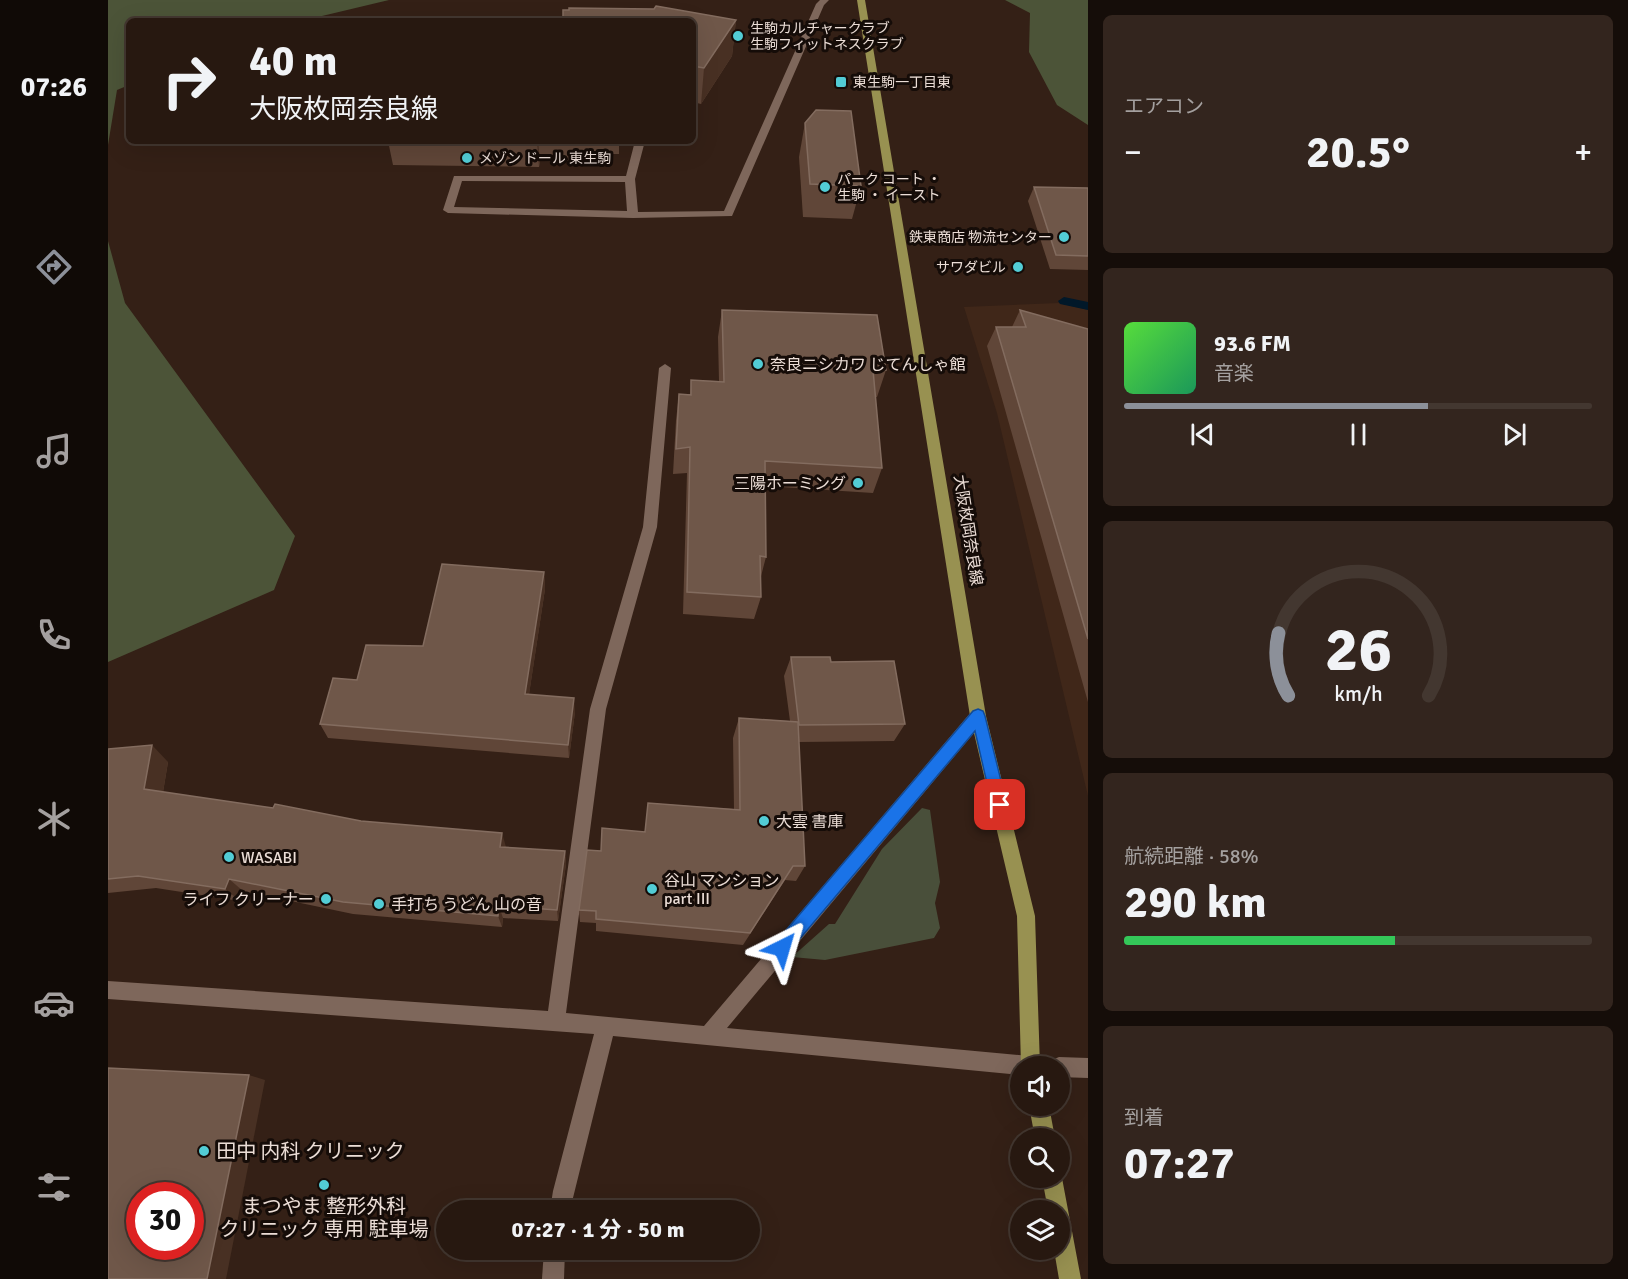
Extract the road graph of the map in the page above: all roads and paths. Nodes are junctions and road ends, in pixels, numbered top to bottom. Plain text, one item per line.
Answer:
1 (825, 0) edge
2 (861, 0) edge
3 (639, 144) edge
4 (630, 179) junction
5 (633, 215) junction
6 (665, 368) dead end
7 (978, 716) junction
8 (108, 990) edge
9 (556, 1021) junction
10 (606, 1026) junction
11 (709, 1034) junction
12 (1031, 1056) edge
13 (1010, 1064) edge
14 (1070, 1067) edge
15 (1088, 1068) edge
16 (562, 1200) edge
17 (554, 1260) edge
18 (1067, 1260) edge
19 (553, 1279) edge
20 (1070, 1279) edge

1 - 5 street
2 - 7 main road, 大阪枚岡奈良線
3 - 4 street
4 - 5 street
4 - 5 street
6 - 9 street
7 - 11 street
7 - 12 main road, 大阪枚岡奈良線
8 - 9 street
9 - 10 street
10 - 11 street
10 - 16 street
11 - 13 street
14 - 15 street
17 - 19 street
18 - 20 main road

